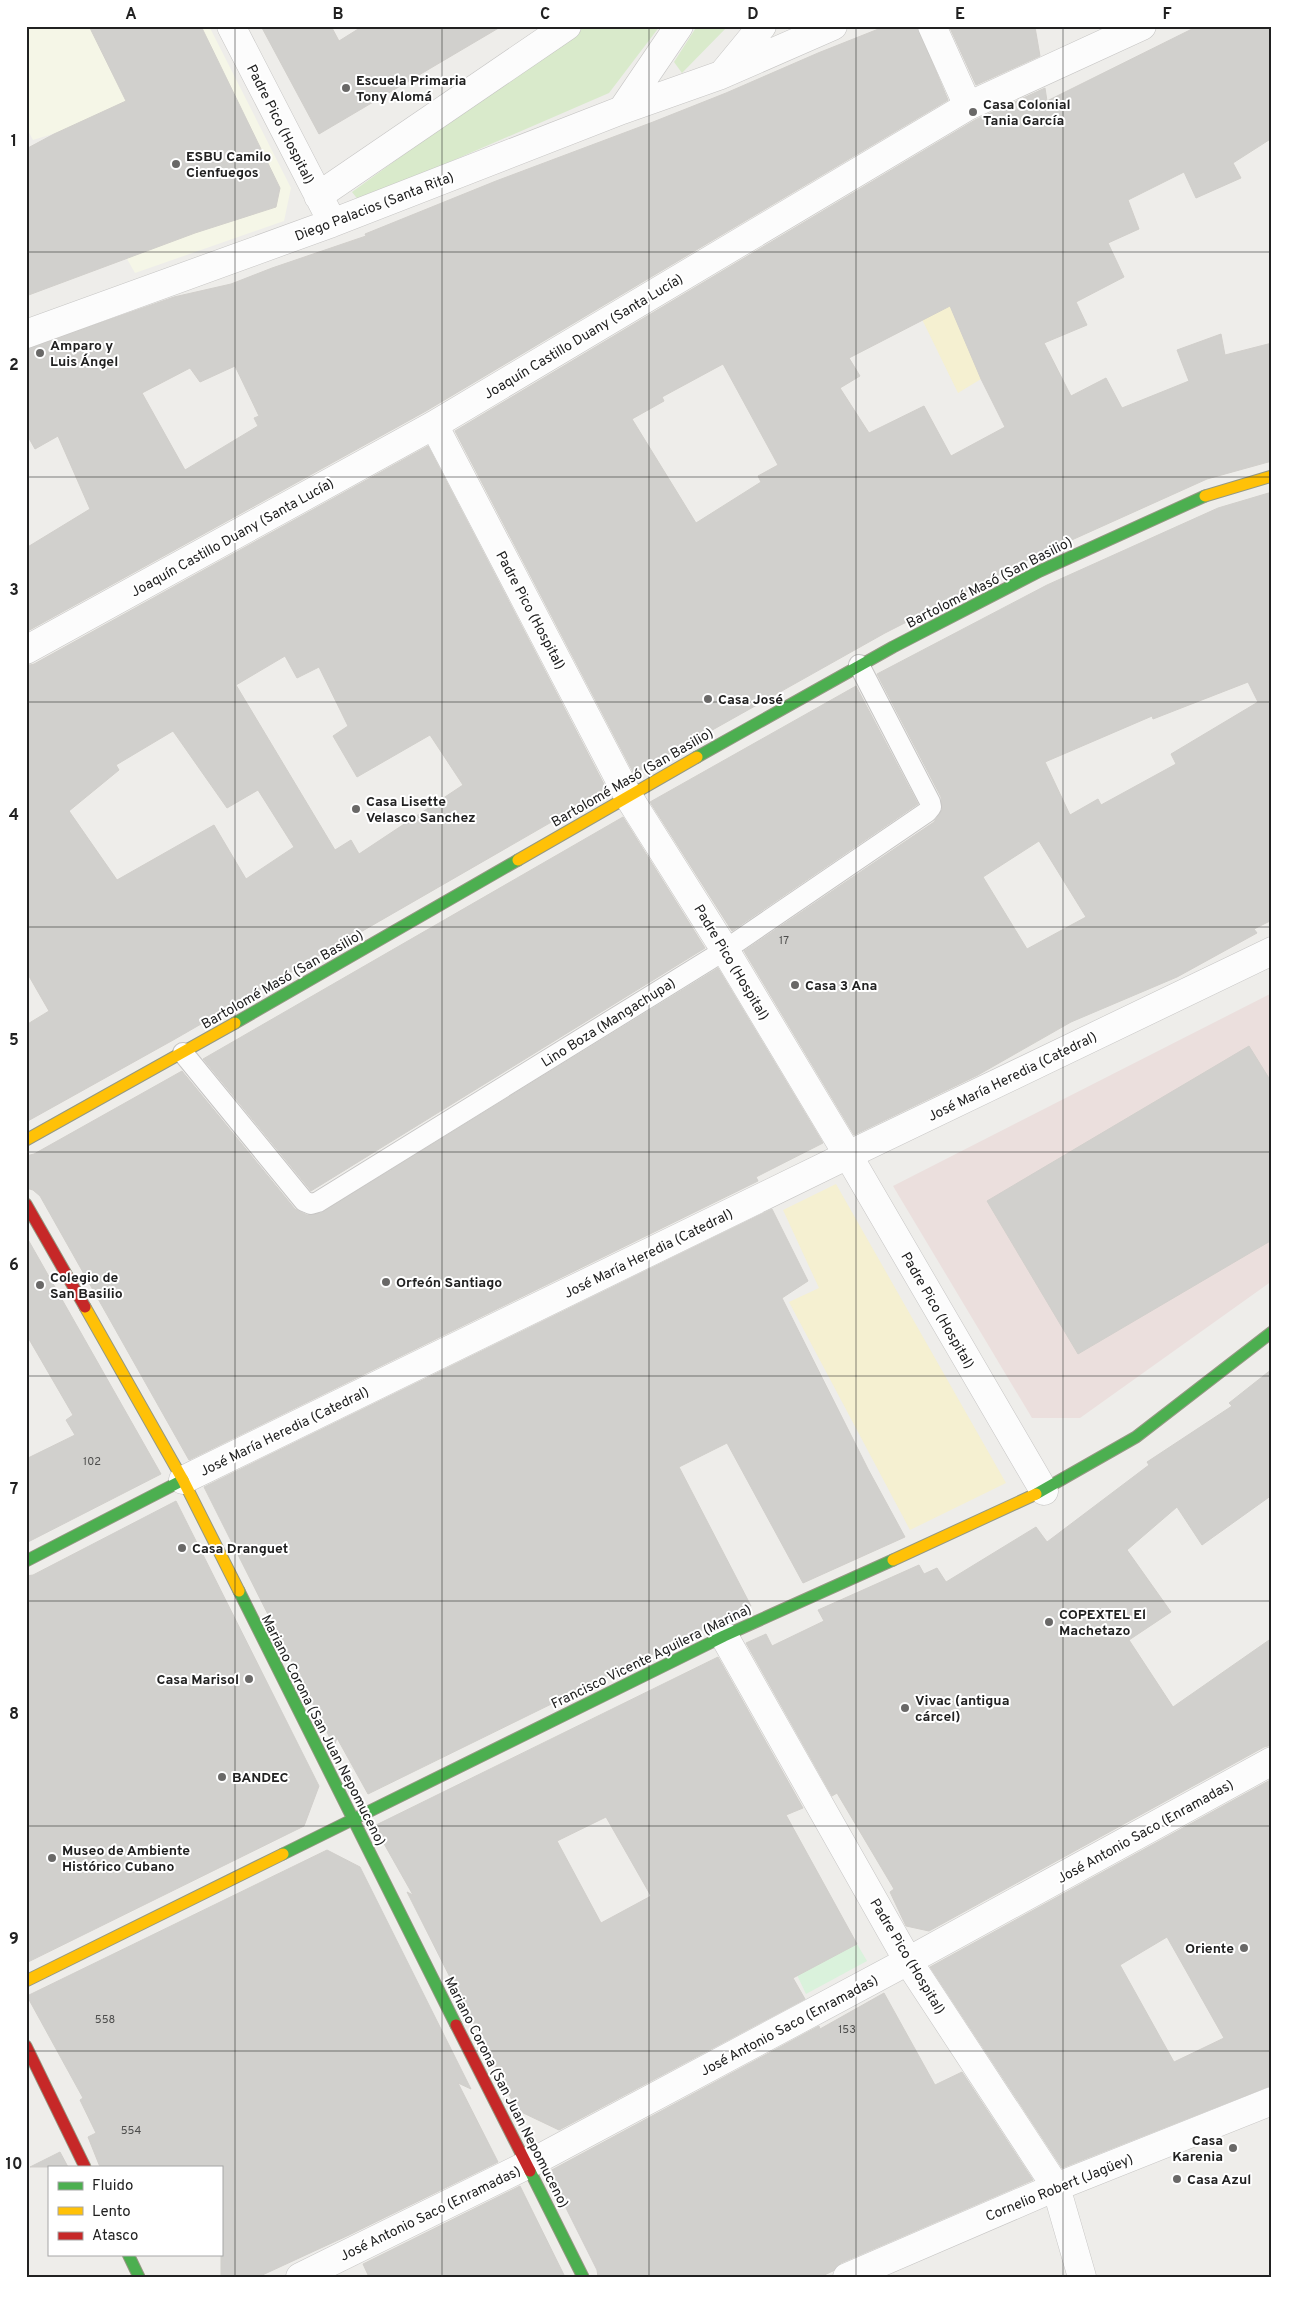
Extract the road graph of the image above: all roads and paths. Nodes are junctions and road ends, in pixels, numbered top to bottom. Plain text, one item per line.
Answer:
1 (231, 26) edge
2 (567, 26) edge
3 (678, 26) edge
4 (762, 26) edge
5 (833, 26) edge
6 (932, 26) edge
7 (1142, 26) edge
8 (721, 75) junction
9 (968, 106) junction
10 (622, 110) junction
11 (318, 196) junction
12 (332, 222) junction
13 (26, 334) edge
14 (434, 425) junction
15 (1272, 476) edge
16 (26, 650) edge
17 (859, 665) junction
18 (628, 796) junction
19 (725, 950) junction
20 (1272, 951) edge
21 (183, 1053) junction
22 (26, 1140) edge
23 (848, 1155) junction
24 (26, 1204) edge
25 (1272, 1332) edge
26 (183, 1480) junction
27 (1044, 1491) junction
28 (26, 1561) edge
29 (724, 1636) junction
30 (1272, 1761) edge
31 (352, 1819) junction
32 (908, 1962) junction
33 (26, 1980) edge
34 (26, 2046) edge
35 (1272, 2101) edge
36 (527, 2165) junction
37 (86, 2166) edge
38 (1056, 2187) junction
39 (129, 2256) edge
40 (139, 2277) edge
41 (300, 2277) edge
42 (583, 2277) edge
43 (847, 2277) edge
44 (1082, 2277) edge

1 - 11 street, Padre Pico (Hospital)
2 - 11 street
3 - 10 street
4 - 8 street
5 - 8 street, Diego Palacios (Santa Rita)
6 - 9 street
7 - 9 street, Joaquín Castillo Duany (Santa Lucía)
8 - 10 street, Diego Palacios (Santa Rita)
9 - 14 street, Joaquín Castillo Duany (Santa Lucía)
10 - 12 street, Diego Palacios (Santa Rita)
11 - 12 street, Padre Pico (Hospital)
12 - 13 street, Diego Palacios (Santa Rita)
14 - 16 street, Joaquín Castillo Duany (Santa Lucía)
14 - 18 street, Padre Pico (Hospital)
15 - 17 street, Bartolomé Masó (San Basilio)
17 - 18 street, Bartolomé Masó (San Basilio)
17 - 19 lane, Lino Boza (Mangachupa)
18 - 19 street, Padre Pico (Hospital)
18 - 21 street, Bartolomé Masó (San Basilio)
19 - 21 lane, Lino Boza (Mangachupa)
19 - 23 street, Padre Pico (Hospital)
20 - 23 street, José María Heredia (Catedral)
21 - 22 street, Bartolomé Masó (San Basilio)
23 - 26 street, José María Heredia (Catedral)
23 - 27 street, Padre Pico (Hospital)
24 - 26 street, Mariano Corona (San Juan Nepomuceno)
25 - 27 street, Francisco Vicente Aguilera (Marina)
26 - 28 street, José María Heredia (Catedral)
26 - 31 street, Mariano Corona (San Juan Nepomuceno)
27 - 29 street, Francisco Vicente Aguilera (Marina)
29 - 31 street, Francisco Vicente Aguilera (Marina)
29 - 32 street, Padre Pico (Hospital)
30 - 32 street, José Antonio Saco (Enramadas)
31 - 33 street, Francisco Vicente Aguilera (Marina)
31 - 36 street, Mariano Corona (San Juan Nepomuceno)
32 - 36 street, José Antonio Saco (Enramadas)
32 - 38 street, Padre Pico (Hospital)
34 - 37 street
35 - 38 street, Cornelio Robert (Jagüey)
36 - 41 street, José Antonio Saco (Enramadas)
36 - 42 street, Mariano Corona (San Juan Nepomuceno)
38 - 43 street, Cornelio Robert (Jagüey)
38 - 44 street, Padre Pico (Hospital)
39 - 40 street

